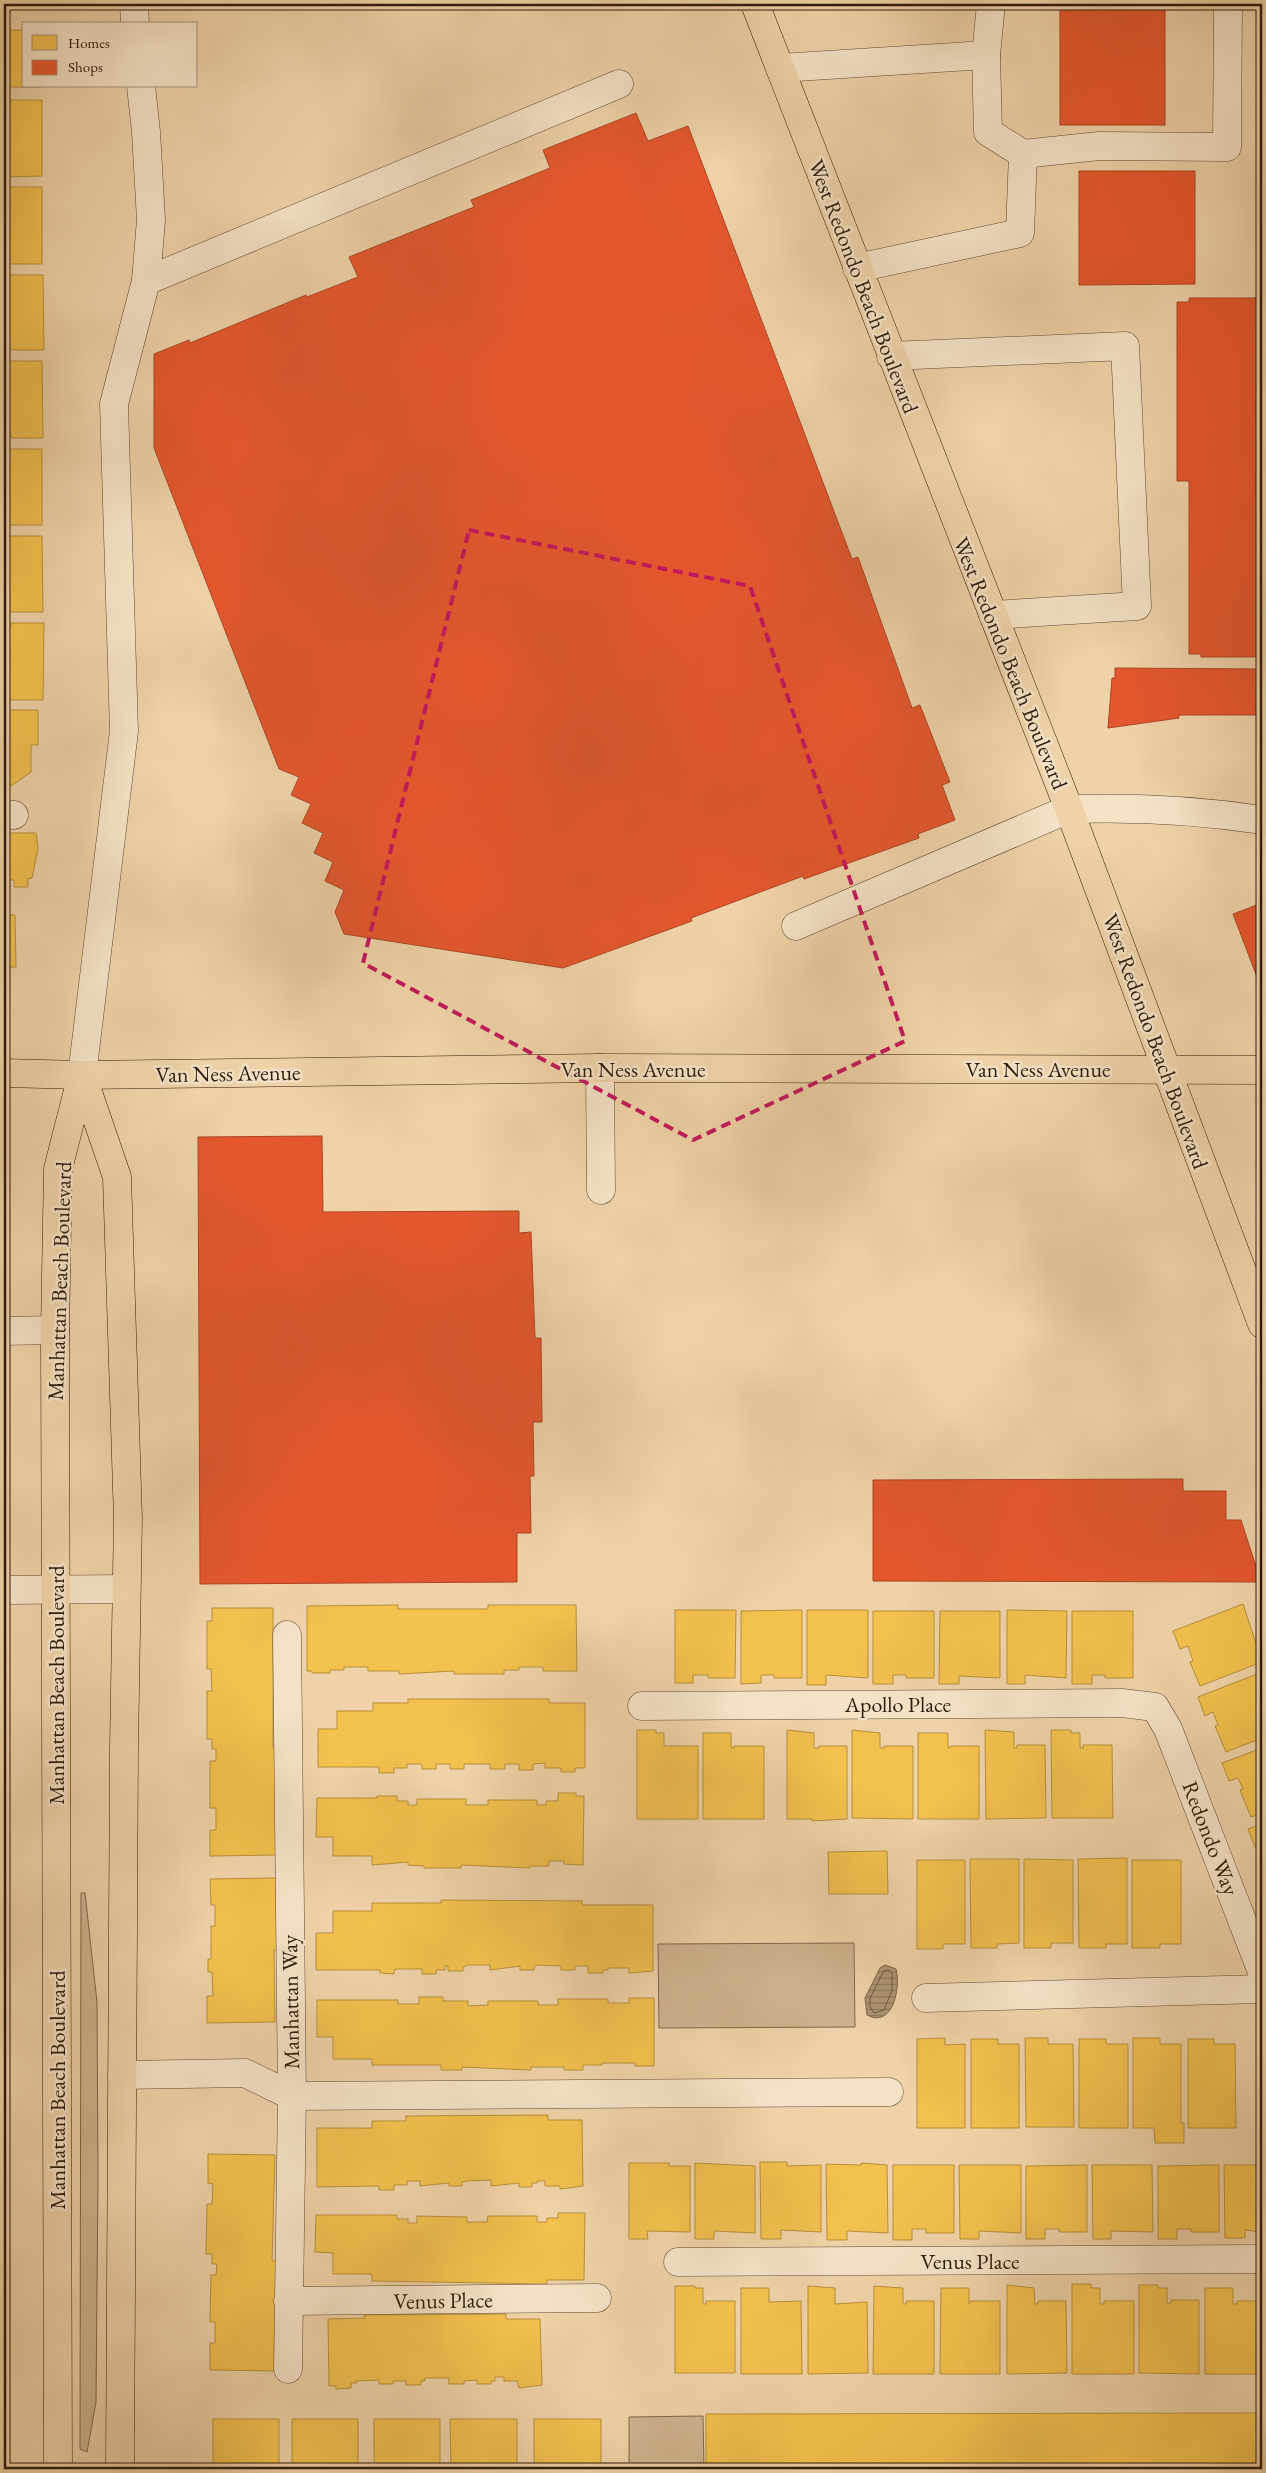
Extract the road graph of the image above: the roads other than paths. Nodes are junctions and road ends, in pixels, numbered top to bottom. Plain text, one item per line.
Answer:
1 (134, 4) edge
2 (755, 4) edge
3 (991, 4) edge
4 (1228, 4) edge
5 (135, 22) edge
6 (986, 54) junction
7 (780, 68) junction
8 (619, 84) dead end
9 (141, 88) edge
10 (1022, 154) junction
11 (857, 268) junction
12 (146, 281) junction
13 (891, 356) junction
14 (993, 616) junction
15 (1069, 809) junction
16 (1262, 820) edge
17 (796, 926) dead end
18 (600, 1068) junction
19 (1167, 1070) junction
20 (1262, 1070) edge
21 (4, 1073) edge
22 (82, 1075) junction
23 (601, 1190) dead end
24 (1262, 1324) edge
25 (55, 1330) junction
26 (4, 1331) edge
27 (125, 1589) junction
28 (4, 1590) edge
29 (56, 1590) junction
30 (286, 1635) dead end
31 (642, 1706) dead end
32 (1154, 1707) joint
33 (1262, 1972) edge
34 (1262, 1989) edge
35 (926, 1998) dead end
36 (122, 2075) junction
37 (889, 2092) dead end
38 (292, 2096) junction
39 (1262, 2259) edge
40 (678, 2262) dead end
41 (597, 2298) dead end
42 (288, 2301) junction
43 (288, 2369) dead end
44 (58, 2469) edge
45 (120, 2469) edge

1 - 5 street
2 - 7 main road, West Redondo Beach Boulevard
3 - 6 street
4 - 10 street
6 - 7 street
6 - 10 street
7 - 11 main road, West Redondo Beach Boulevard
8 - 12 street
9 - 12 street
10 - 11 street
11 - 13 main road, West Redondo Beach Boulevard
12 - 22 street
13 - 14 main road, West Redondo Beach Boulevard
13 - 14 street
14 - 15 main road, West Redondo Beach Boulevard
15 - 16 street
15 - 17 street
15 - 19 main road, West Redondo Beach Boulevard
18 - 19 main road, Van Ness Avenue
18 - 22 main road, Van Ness Avenue
18 - 23 street
19 - 20 main road, Van Ness Avenue
19 - 24 main road, West Redondo Beach Boulevard
21 - 22 main road, Van Ness Avenue
22 - 25 main road, Manhattan Beach Boulevard
22 - 27 main road, Manhattan Beach Boulevard
25 - 26 street
25 - 29 main road, Manhattan Beach Boulevard
27 - 29 street
27 - 36 main road, Manhattan Beach Boulevard
28 - 29 street
29 - 44 main road, Manhattan Beach Boulevard
30 - 38 street, Manhattan Way
31 - 32 street, Apollo Place
32 - 33 street, Redondo Way
34 - 35 street
36 - 38 street
36 - 45 main road, Manhattan Beach Boulevard
37 - 38 street
38 - 42 street, Manhattan Way
39 - 40 street, Venus Place
41 - 42 street, Venus Place
42 - 43 street, Manhattan Way

